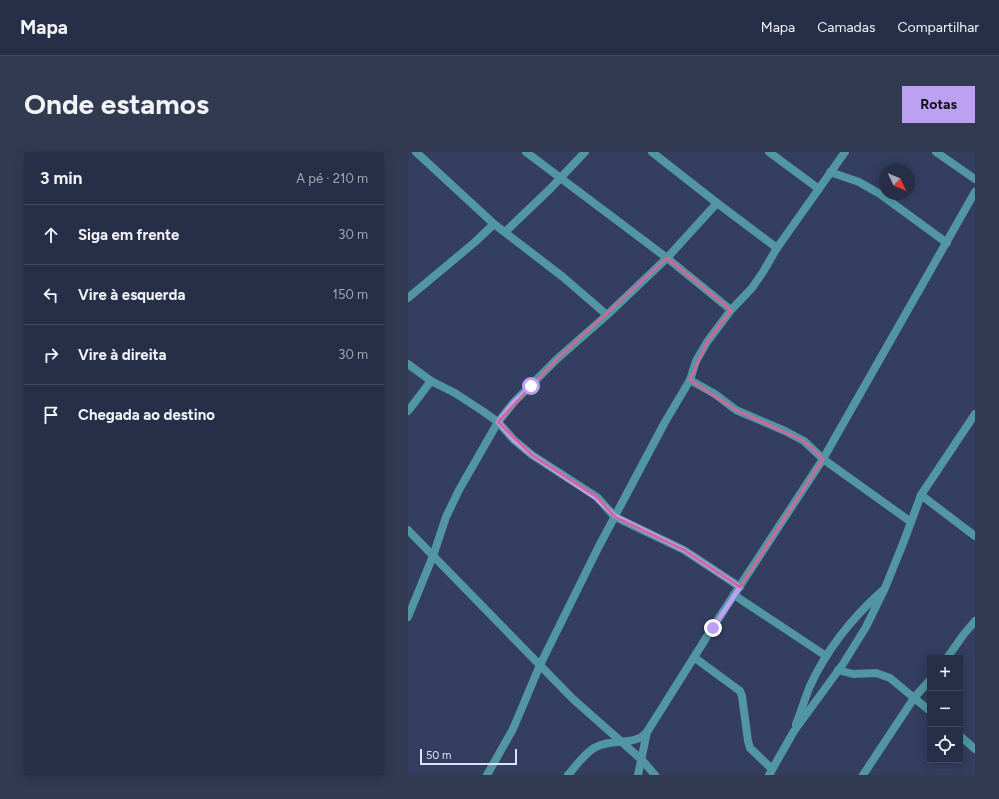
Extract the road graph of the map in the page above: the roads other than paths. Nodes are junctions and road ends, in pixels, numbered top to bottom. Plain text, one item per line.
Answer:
1 (410, 152) edge
2 (416, 152) edge
3 (526, 152) edge
4 (584, 152) edge
5 (652, 152) edge
6 (769, 152) edge
7 (845, 152) edge
8 (936, 152) edge
9 (408, 154) edge
10 (830, 172) junction
11 (560, 179) junction
12 (975, 179) edge
13 (819, 189) junction
14 (975, 192) edge
15 (717, 203) junction
16 (494, 224) junction
17 (505, 232) junction
18 (947, 243) junction
19 (777, 248) junction
20 (667, 258) junction
21 (408, 298) edge
22 (731, 310) junction
23 (607, 315) junction
24 (408, 364) edge
25 (690, 380) junction
26 (431, 381) junction
27 (408, 412) edge
28 (974, 420) edge
29 (498, 422) junction
30 (823, 459) junction
31 (921, 496) junction
32 (615, 516) junction
33 (911, 522) junction
34 (408, 530) edge
35 (975, 536) edge
36 (433, 556) junction
37 (740, 587) junction
38 (885, 588) junction
39 (734, 595) junction
40 (408, 617) edge
41 (975, 621) edge
42 (949, 655) edge
43 (826, 656) junction
44 (695, 658) junction
45 (540, 665) junction
46 (838, 670) junction
47 (927, 683) edge
48 (914, 698) junction
49 (927, 708) edge
50 (794, 731) junction
51 (647, 732) junction
52 (963, 739) edge
53 (621, 742) junction
54 (975, 749) edge
55 (642, 760) junction
56 (771, 772) edge
57 (487, 775) edge
58 (568, 775) edge
59 (638, 775) edge
60 (655, 775) edge
61 (864, 775) edge

1 - 9 street
2 - 16 street
3 - 11 street
4 - 11 street
5 - 15 street
6 - 13 street
7 - 10 street
8 - 12 street
10 - 13 street
10 - 18 street
11 - 17 street
11 - 20 street
13 - 19 street
14 - 18 street
15 - 19 street
15 - 20 street
16 - 17 street
16 - 21 street
17 - 23 street
18 - 30 street
19 - 22 street
20 - 22 street
20 - 23 street
22 - 25 street
23 - 29 street
24 - 26 street
25 - 30 street
25 - 32 street
26 - 27 street
26 - 29 street
28 - 31 street
29 - 32 street
29 - 36 street
30 - 33 street
30 - 37 street
31 - 33 street
31 - 35 street
32 - 37 street
32 - 45 street
33 - 38 street
34 - 36 street
36 - 40 street
36 - 45 street
37 - 39 street
38 - 43 street
38 - 46 street
39 - 43 street
39 - 44 street
41 - 42 street
43 - 50 street
44 - 51 street
44 - 56 street
45 - 53 street
45 - 57 street
46 - 48 street
46 - 50 street
47 - 48 street
48 - 49 street
48 - 61 street
50 - 56 street
51 - 53 street
51 - 55 street
52 - 54 street
53 - 55 street
53 - 58 street
55 - 59 street
55 - 60 street

